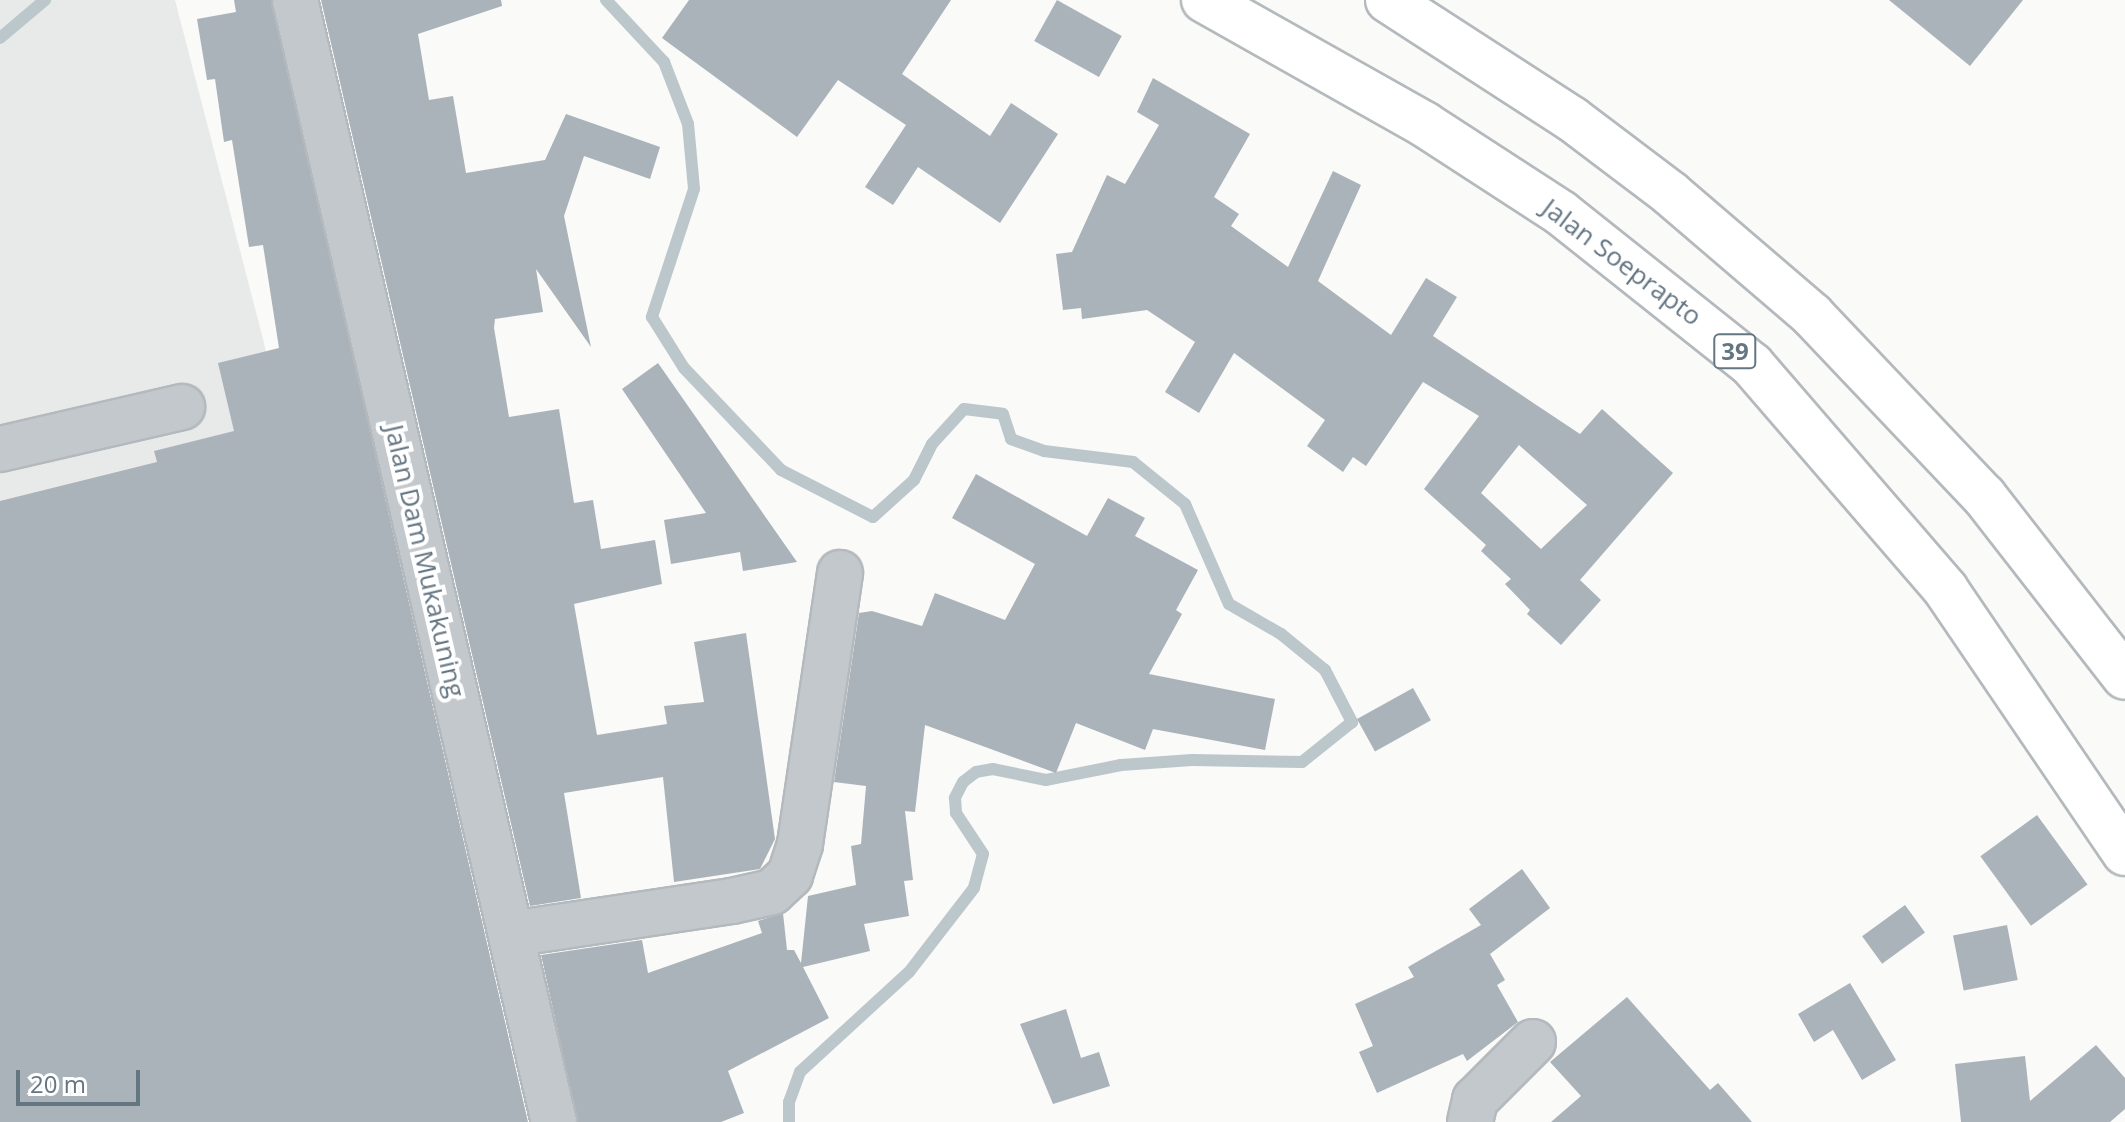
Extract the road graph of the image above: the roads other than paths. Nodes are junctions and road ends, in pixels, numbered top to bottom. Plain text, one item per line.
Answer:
1 (295, 0) edge
2 (1204, 0) edge
3 (1388, 0) edge
4 (182, 407) dead end
5 (0, 449) edge
6 (840, 573) dead end
7 (2125, 677) edge
8 (2125, 853) edge
9 (511, 934) junction
10 (1533, 1042) dead end
11 (554, 1122) edge
12 (1470, 1122) edge

1 - 9 street, Jalan Dam Mukakuning
2 - 8 highway, Jalan Soeprapto / 39
3 - 7 highway
4 - 5 street
6 - 9 street
9 - 11 street, Jalan Dam Mukakuning
10 - 12 street

